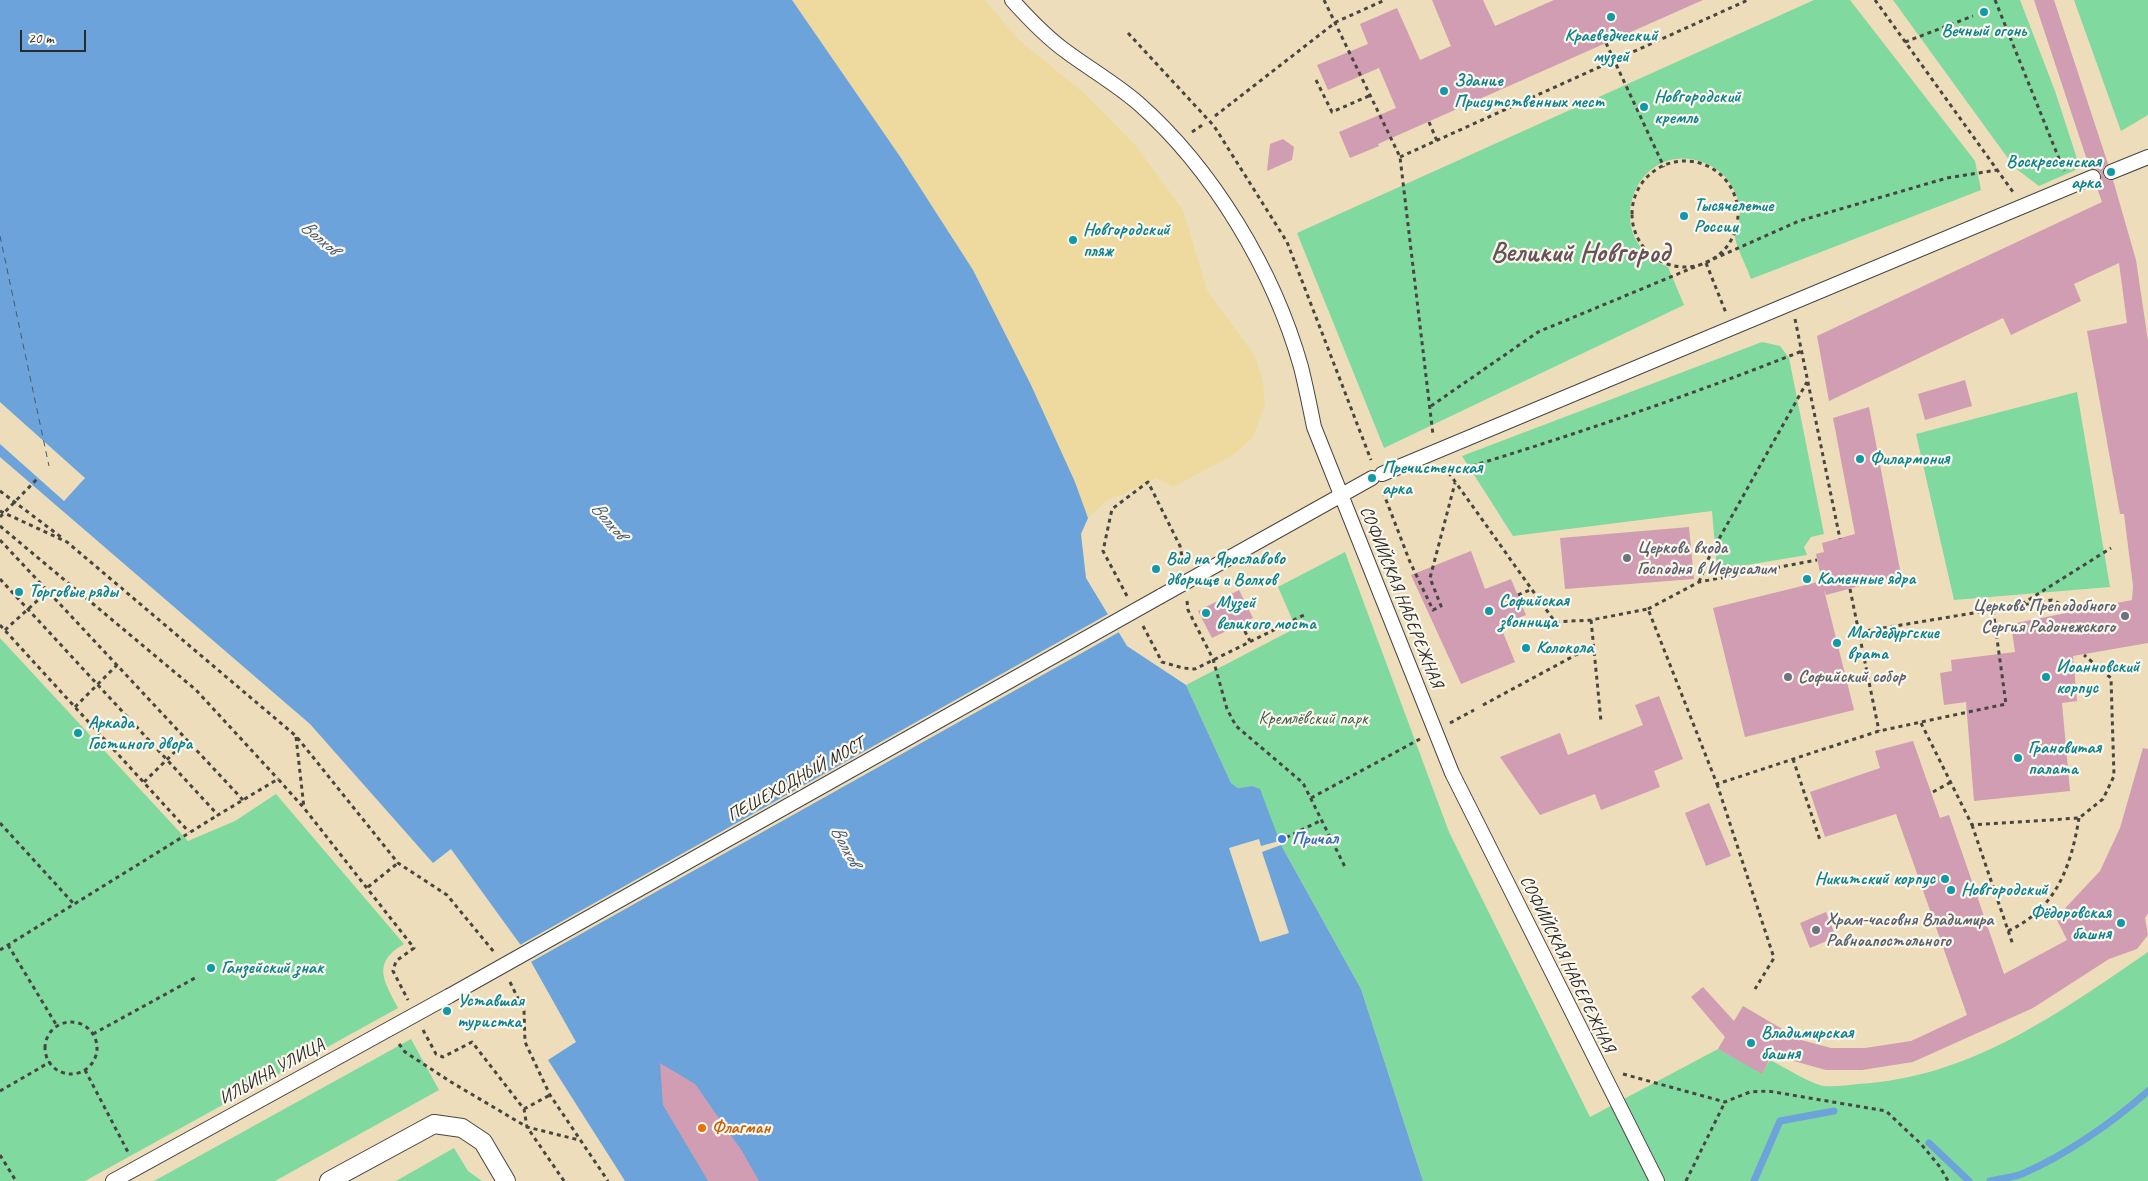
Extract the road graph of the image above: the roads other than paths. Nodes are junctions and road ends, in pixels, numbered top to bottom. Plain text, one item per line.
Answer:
1 (1012, 0) edge
2 (2148, 157) edge
3 (2110, 172) dead end
4 (2093, 177) dead end
5 (1340, 494) junction
6 (449, 996) joint
7 (113, 1181) edge
8 (329, 1181) edge
9 (506, 1181) edge
10 (1657, 1181) edge

1 - 5 street, СОФИЙСКАЯ НАБЕРЕЖНАЯ
2 - 3 street
4 - 5 street, ПЕШЕХОДНЫЙ МОСТ
5 - 6 street, ПЕШЕХОДНЫЙ МОСТ, bridge
5 - 10 street, СОФИЙСКАЯ НАБЕРЕЖНАЯ
6 - 7 street, ИЛЬИНА УЛИЦА
8 - 9 street

